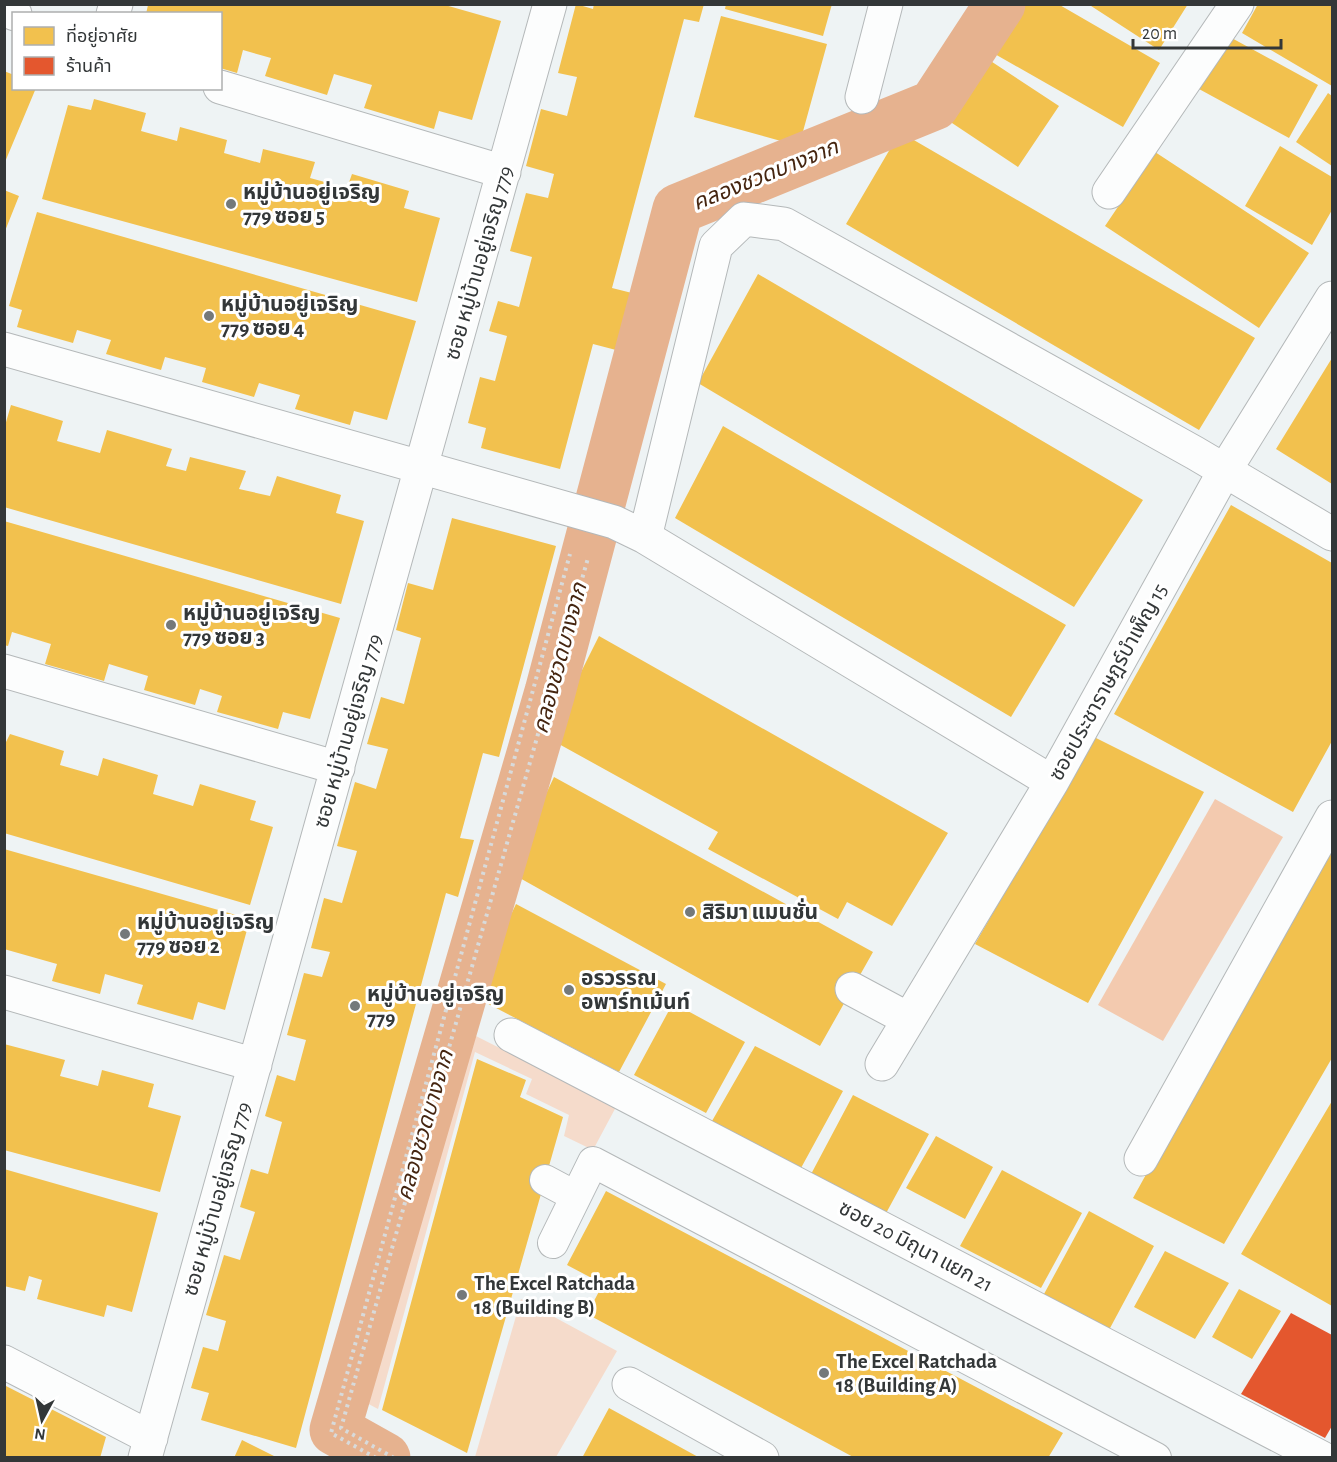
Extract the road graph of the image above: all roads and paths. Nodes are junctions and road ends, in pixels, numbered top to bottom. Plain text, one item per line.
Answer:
1 (550, 4) edge
2 (886, 4) edge
3 (1237, 4) edge
4 (222, 88) edge
5 (862, 97) dead end
6 (504, 172) junction
7 (1109, 192) dead end
8 (1332, 298) edge
9 (4, 349) edge
10 (422, 467) junction
11 (1225, 470) junction
12 (599, 517) junction
13 (1332, 534) edge
14 (645, 537) junction
15 (4, 671) edge
16 (338, 768) junction
17 (1052, 782) junction
18 (1332, 817) edge
19 (852, 989) dead end
20 (4, 992) edge
21 (908, 1019) junction
22 (511, 1035) dead end
23 (882, 1064) dead end
24 (255, 1065) junction
25 (1141, 1160) dead end
26 (544, 1180) dead end
27 (4, 1362) edge
28 (629, 1384) dead end
29 (148, 1448) edge
30 (376, 1458) edge
31 (394, 1458) edge
32 (762, 1458) edge
33 (1156, 1458) edge
34 (1322, 1458) edge

1 - 6 street, ซอย หมู่บ้านอยู่เจริญ 779
2 - 5 street
3 - 7 street
4 - 6 street
6 - 10 street, ซอย หมู่บ้านอยู่เจริญ 779
8 - 11 street, ซอยประชาราษฎร์บำเพ็ญ 15
9 - 10 street
10 - 12 street
10 - 16 street, ซอย หมู่บ้านอยู่เจริญ 779
11 - 13 street
11 - 14 street
11 - 17 street, ซอยประชาราษฎร์บำเพ็ญ 15
12 - 14 street
12 - 30 path
12 - 31 path
14 - 17 street
15 - 16 street
16 - 24 street, ซอย หมู่บ้านอยู่เจริญ 779
17 - 21 street, ซอยประชาราษฎร์บำเพ็ญ 15
18 - 25 street
19 - 21 street
20 - 24 street
21 - 23 street, ซอยประชาราษฎร์บำเพ็ญ 15
22 - 34 street, ซอย 20 มิถุนา แยก 21
24 - 29 street, ซอย หมู่บ้านอยู่เจริญ 779
26 - 33 lane
27 - 29 street
28 - 32 street

